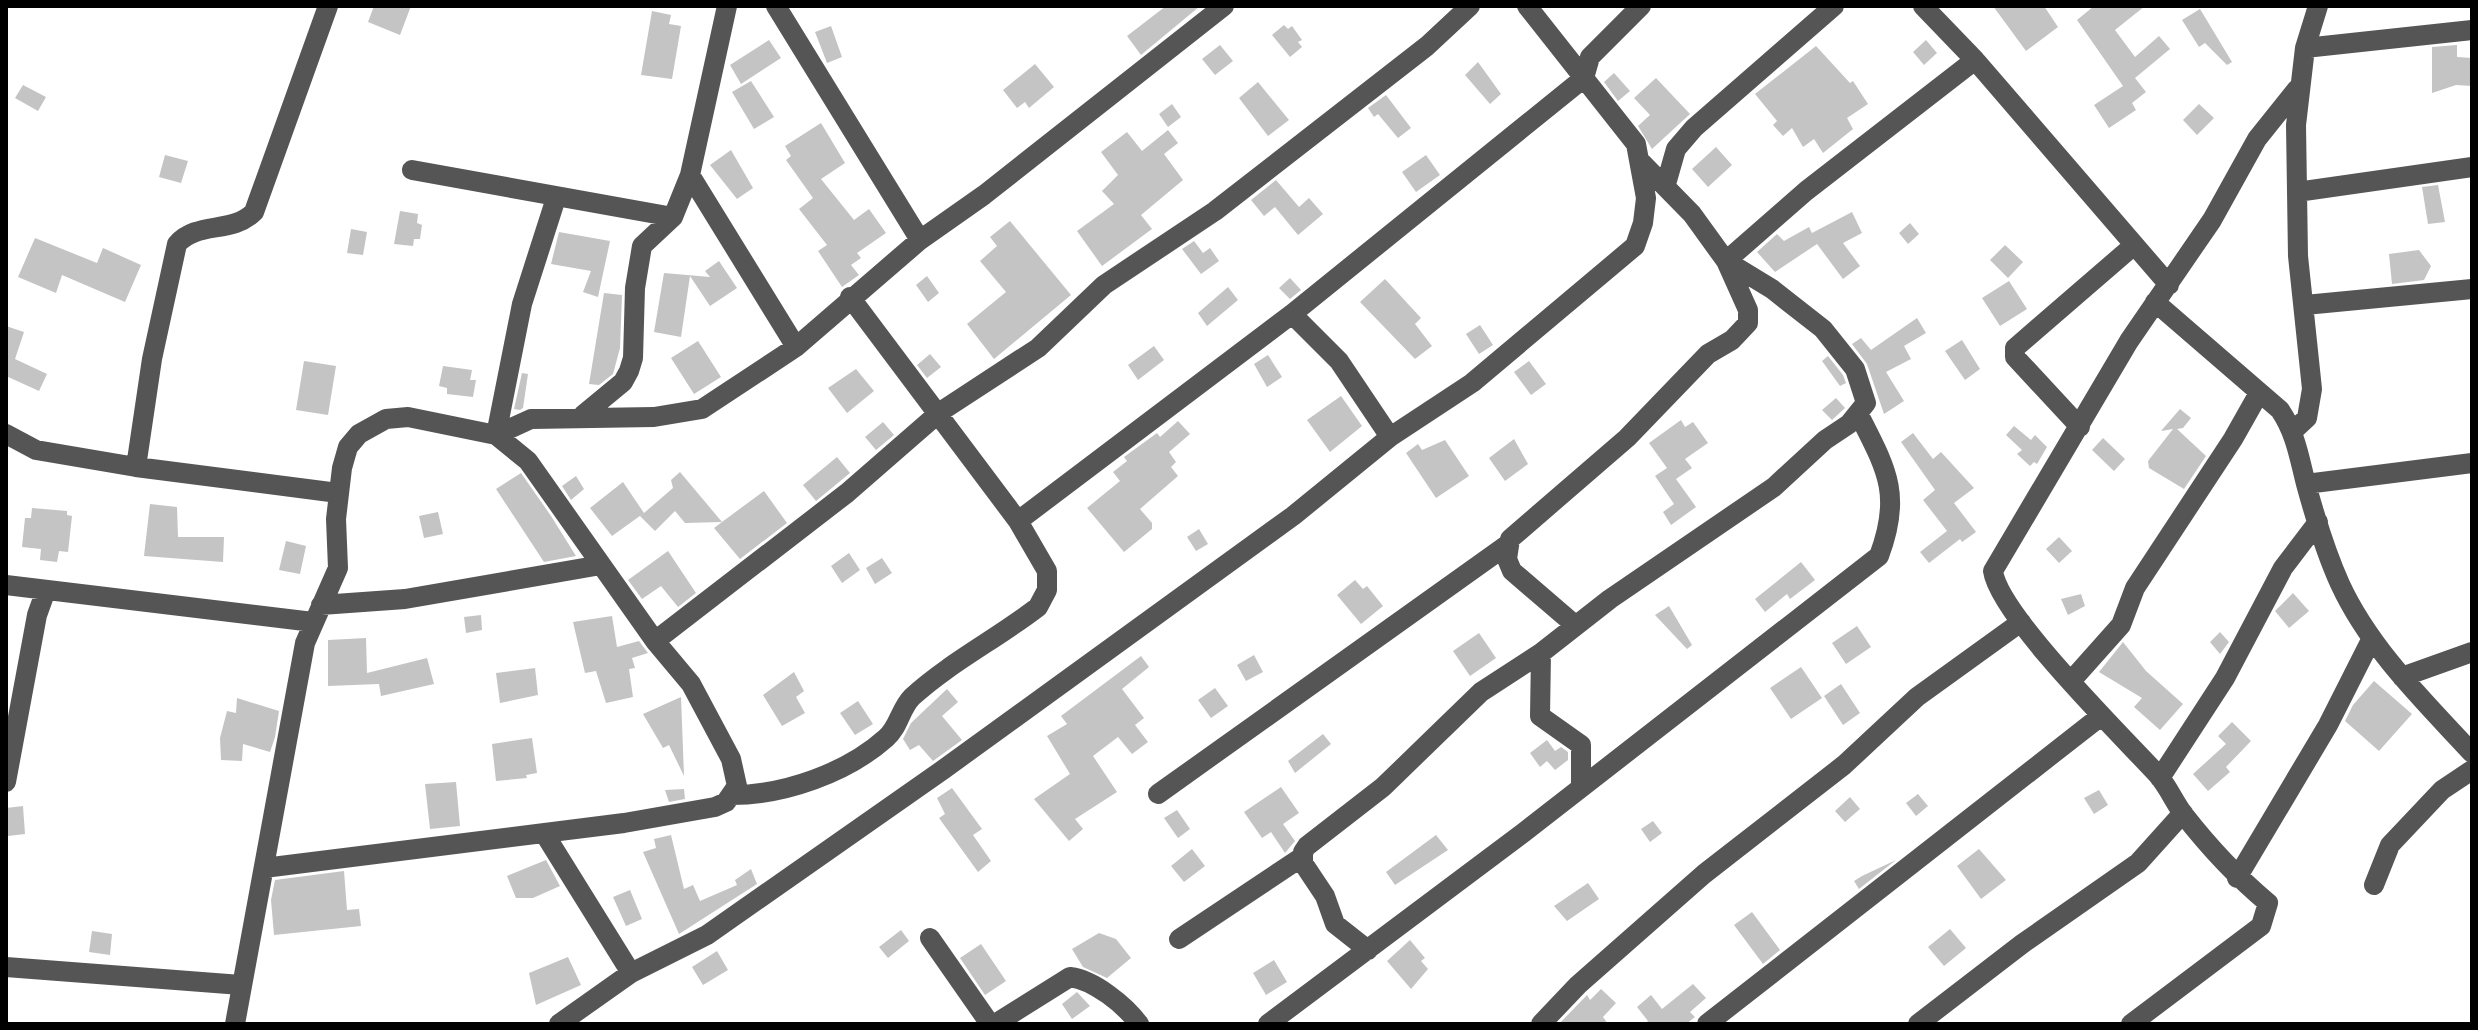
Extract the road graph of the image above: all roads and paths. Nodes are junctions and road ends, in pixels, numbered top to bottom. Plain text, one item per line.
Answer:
1 (328, 6) edge
2 (727, 6) edge
3 (776, 6) edge
4 (1224, 6) edge
5 (1470, 6) edge
6 (1527, 6) edge
7 (1641, 6) edge
8 (1834, 6) edge
9 (1923, 6) edge
10 (2318, 6) edge
11 (2472, 30) edge
12 (2305, 48) junction
13 (1975, 60) junction
14 (1584, 78) junction
15 (2297, 89) junction
16 (1642, 163) junction
17 (2472, 167) edge
18 (412, 170) dead end
19 (690, 175) junction
20 (1666, 184) junction
21 (2297, 192) junction
22 (556, 198) junction
23 (673, 217) junction
24 (920, 240) junction
25 (2133, 246) junction
26 (1726, 261) junction
27 (2169, 285) junction
28 (2472, 289) edge
29 (850, 297) junction
30 (2155, 302) junction
31 (2305, 305) junction
32 (1292, 314) junction
33 (796, 347) junction
34 (2259, 393) junction
35 (940, 412) junction
36 (583, 415) junction
37 (1859, 415) junction
38 (2080, 427) junction
39 (2294, 430) junction
40 (6, 434) edge
41 (496, 435) junction
42 (1390, 437) junction
43 (6, 448) edge
44 (36, 450) junction
45 (2472, 463) edge
46 (136, 467) junction
47 (2306, 484) junction
48 (338, 493) junction
49 (1018, 521) junction
50 (2318, 522) junction
51 (1507, 545) junction
52 (601, 565) junction
53 (6, 585) edge
54 (46, 590) junction
55 (317, 613) junction
56 (2021, 622) junction
57 (1575, 625) junction
58 (2372, 638) junction
59 (655, 641) junction
60 (2472, 652) edge
61 (1541, 653) junction
62 (2402, 677) junction
63 (2072, 680) junction
64 (2101, 716) junction
65 (2472, 753) edge
66 (2472, 770) edge
67 (2160, 778) junction
68 (6, 782) edge
69 (1581, 786) junction
70 (1158, 794) dead end
71 (732, 795) junction
72 (2183, 813) junction
73 (544, 833) junction
74 (1302, 857) junction
75 (264, 868) junction
76 (2237, 878) junction
77 (2374, 885) dead end
78 (930, 938) dead end
79 (1179, 939) dead end
80 (1368, 950) junction
81 (6, 967) edge
82 (631, 973) junction
83 (241, 985) junction
84 (235, 1024) edge
85 (559, 1024) edge
86 (993, 1024) edge
87 (1139, 1024) edge
88 (1268, 1024) edge
89 (1541, 1024) edge
90 (1707, 1024) edge
91 (1918, 1024) edge
92 (2131, 1024) edge

1 - 46 street
2 - 19 street
3 - 24 street
4 - 24 street
5 - 35 street
6 - 14 street
7 - 14 street
8 - 20 street
9 - 13 street
10 - 12 street
11 - 12 street
12 - 15 street
13 - 25 street
13 - 26 street
14 - 16 street
14 - 32 street
15 - 21 street
15 - 27 street
16 - 20 street
16 - 42 street
17 - 21 street
18 - 22 street
19 - 23 street
19 - 33 street
20 - 26 street
21 - 31 street
22 - 23 street
22 - 41 street
23 - 36 street
24 - 29 street
25 - 27 street
25 - 38 street
26 - 37 street
26 - 51 street
27 - 30 street
28 - 31 street
29 - 33 street
29 - 35 street
30 - 34 street
30 - 38 street
31 - 39 street
32 - 42 street
32 - 49 street
33 - 36 street
34 - 39 street
34 - 63 street
35 - 49 street
35 - 59 street
36 - 41 street
37 - 57 street
37 - 69 street
38 - 56 street
39 - 47 street
40 - 44 street
41 - 48 street
41 - 52 street
42 - 82 street
43 - 44 street
44 - 46 street
45 - 47 street
46 - 48 street
47 - 50 street
48 - 55 street
49 - 71 street
50 - 58 street
50 - 67 street
51 - 57 street
51 - 70 street
52 - 55 street
52 - 59 street
53 - 54 street
54 - 55 street
54 - 68 street
55 - 75 street
56 - 63 street
56 - 89 street
57 - 61 street
58 - 62 street
58 - 76 street
59 - 71 street
60 - 62 street
61 - 69 street
61 - 74 street
62 - 65 street
63 - 64 street
64 - 67 street
64 - 90 street
66 - 77 street
67 - 72 street
69 - 80 street
71 - 73 street
72 - 76 street
72 - 91 street
73 - 75 street
73 - 82 street
74 - 79 street
74 - 80 street
75 - 83 street
76 - 92 street
78 - 86 street
80 - 88 street
81 - 83 street
82 - 85 street
83 - 84 street
86 - 87 street

